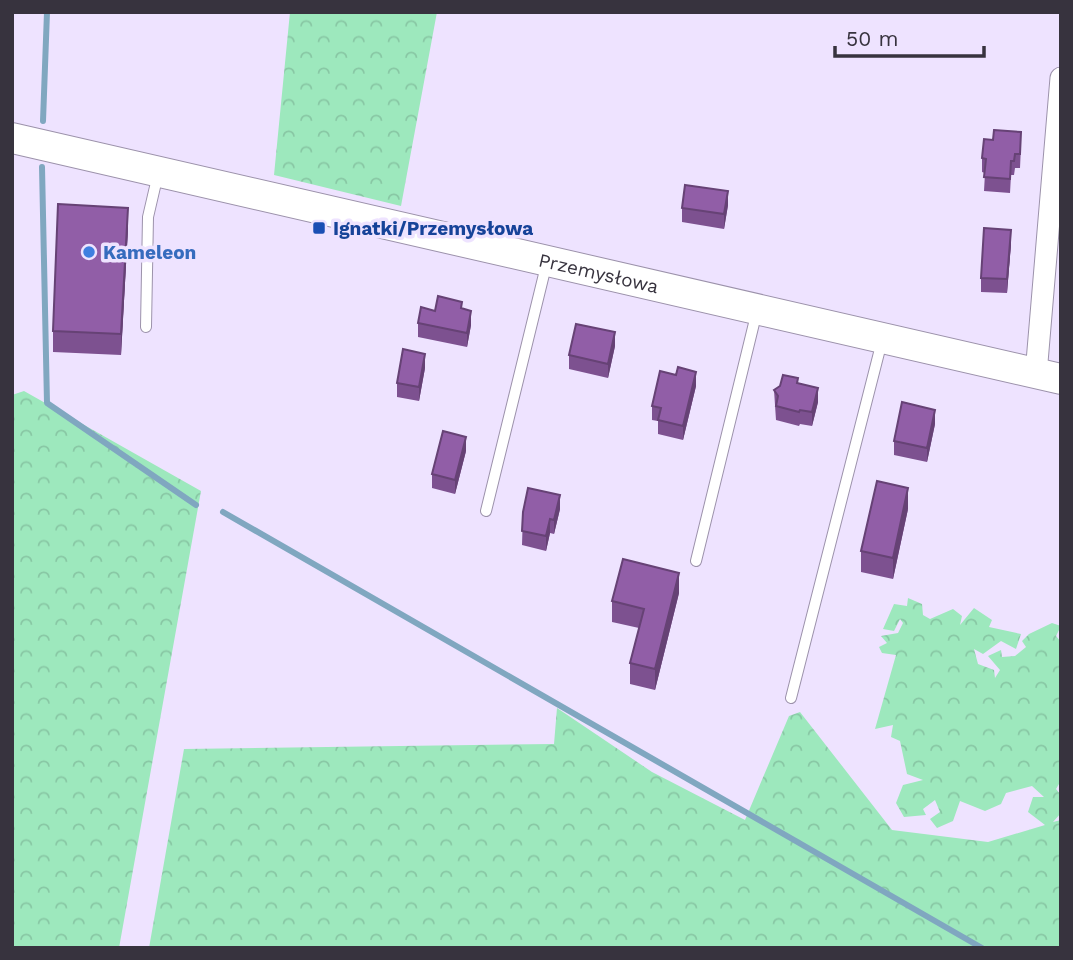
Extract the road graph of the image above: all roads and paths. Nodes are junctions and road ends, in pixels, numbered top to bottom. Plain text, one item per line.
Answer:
1 (1061, 78) edge
2 (12, 138) edge
3 (159, 171) junction
4 (547, 260) junction
5 (757, 309) junction
6 (146, 327) dead end
7 (883, 338) junction
8 (1049, 376) edge
9 (486, 511) dead end
10 (696, 561) dead end
11 (791, 698) dead end

1 - 8 street
2 - 3 street, Przemysłowa
3 - 4 street, Przemysłowa
3 - 6 lane
4 - 5 street, Przemysłowa
4 - 9 lane
5 - 7 street, Przemysłowa
5 - 10 lane
7 - 8 street, Przemysłowa
7 - 11 lane

